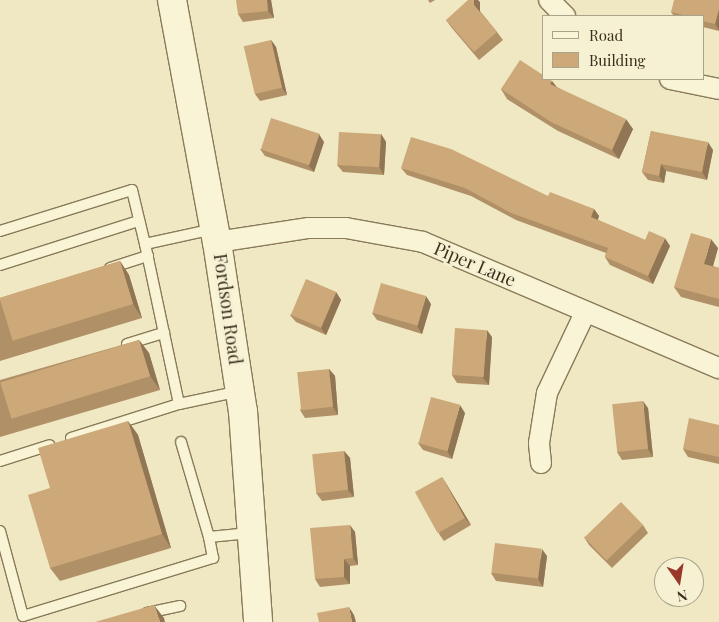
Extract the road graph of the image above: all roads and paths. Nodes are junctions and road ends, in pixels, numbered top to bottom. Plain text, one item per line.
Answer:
1 (172, 0) edge
2 (549, 0) edge
3 (564, 15) edge
4 (675, 80) edge
5 (719, 89) edge
6 (139, 221) junction
7 (0, 231) edge
8 (216, 235) junction
9 (145, 244) junction
10 (148, 256) junction
11 (0, 265) edge
12 (102, 270) edge
13 (585, 313) junction
14 (164, 333) junction
15 (119, 347) edge
16 (719, 368) edge
17 (240, 391) junction
18 (179, 404) junction
19 (181, 442) dead end
20 (0, 461) edge
21 (541, 463) dead end
22 (0, 531) edge
23 (254, 533) junction
24 (209, 537) junction
25 (180, 606) dead end
26 (136, 616) edge
27 (258, 622) edge

1 - 8 street, Fordson Road
2 - 3 street
4 - 5 street
6 - 7 lane
6 - 9 lane
6 - 11 lane
8 - 9 lane
8 - 13 street, Piper Lane
8 - 17 street, Fordson Road
9 - 10 lane
10 - 12 lane
10 - 14 lane
13 - 16 street, Piper Lane
13 - 21 street
14 - 15 lane
14 - 18 lane
17 - 18 lane
17 - 23 street, Fordson Road
18 - 20 lane
19 - 24 lane
22 - 24 lane
23 - 24 lane
23 - 27 street, Fordson Road
25 - 26 lane

